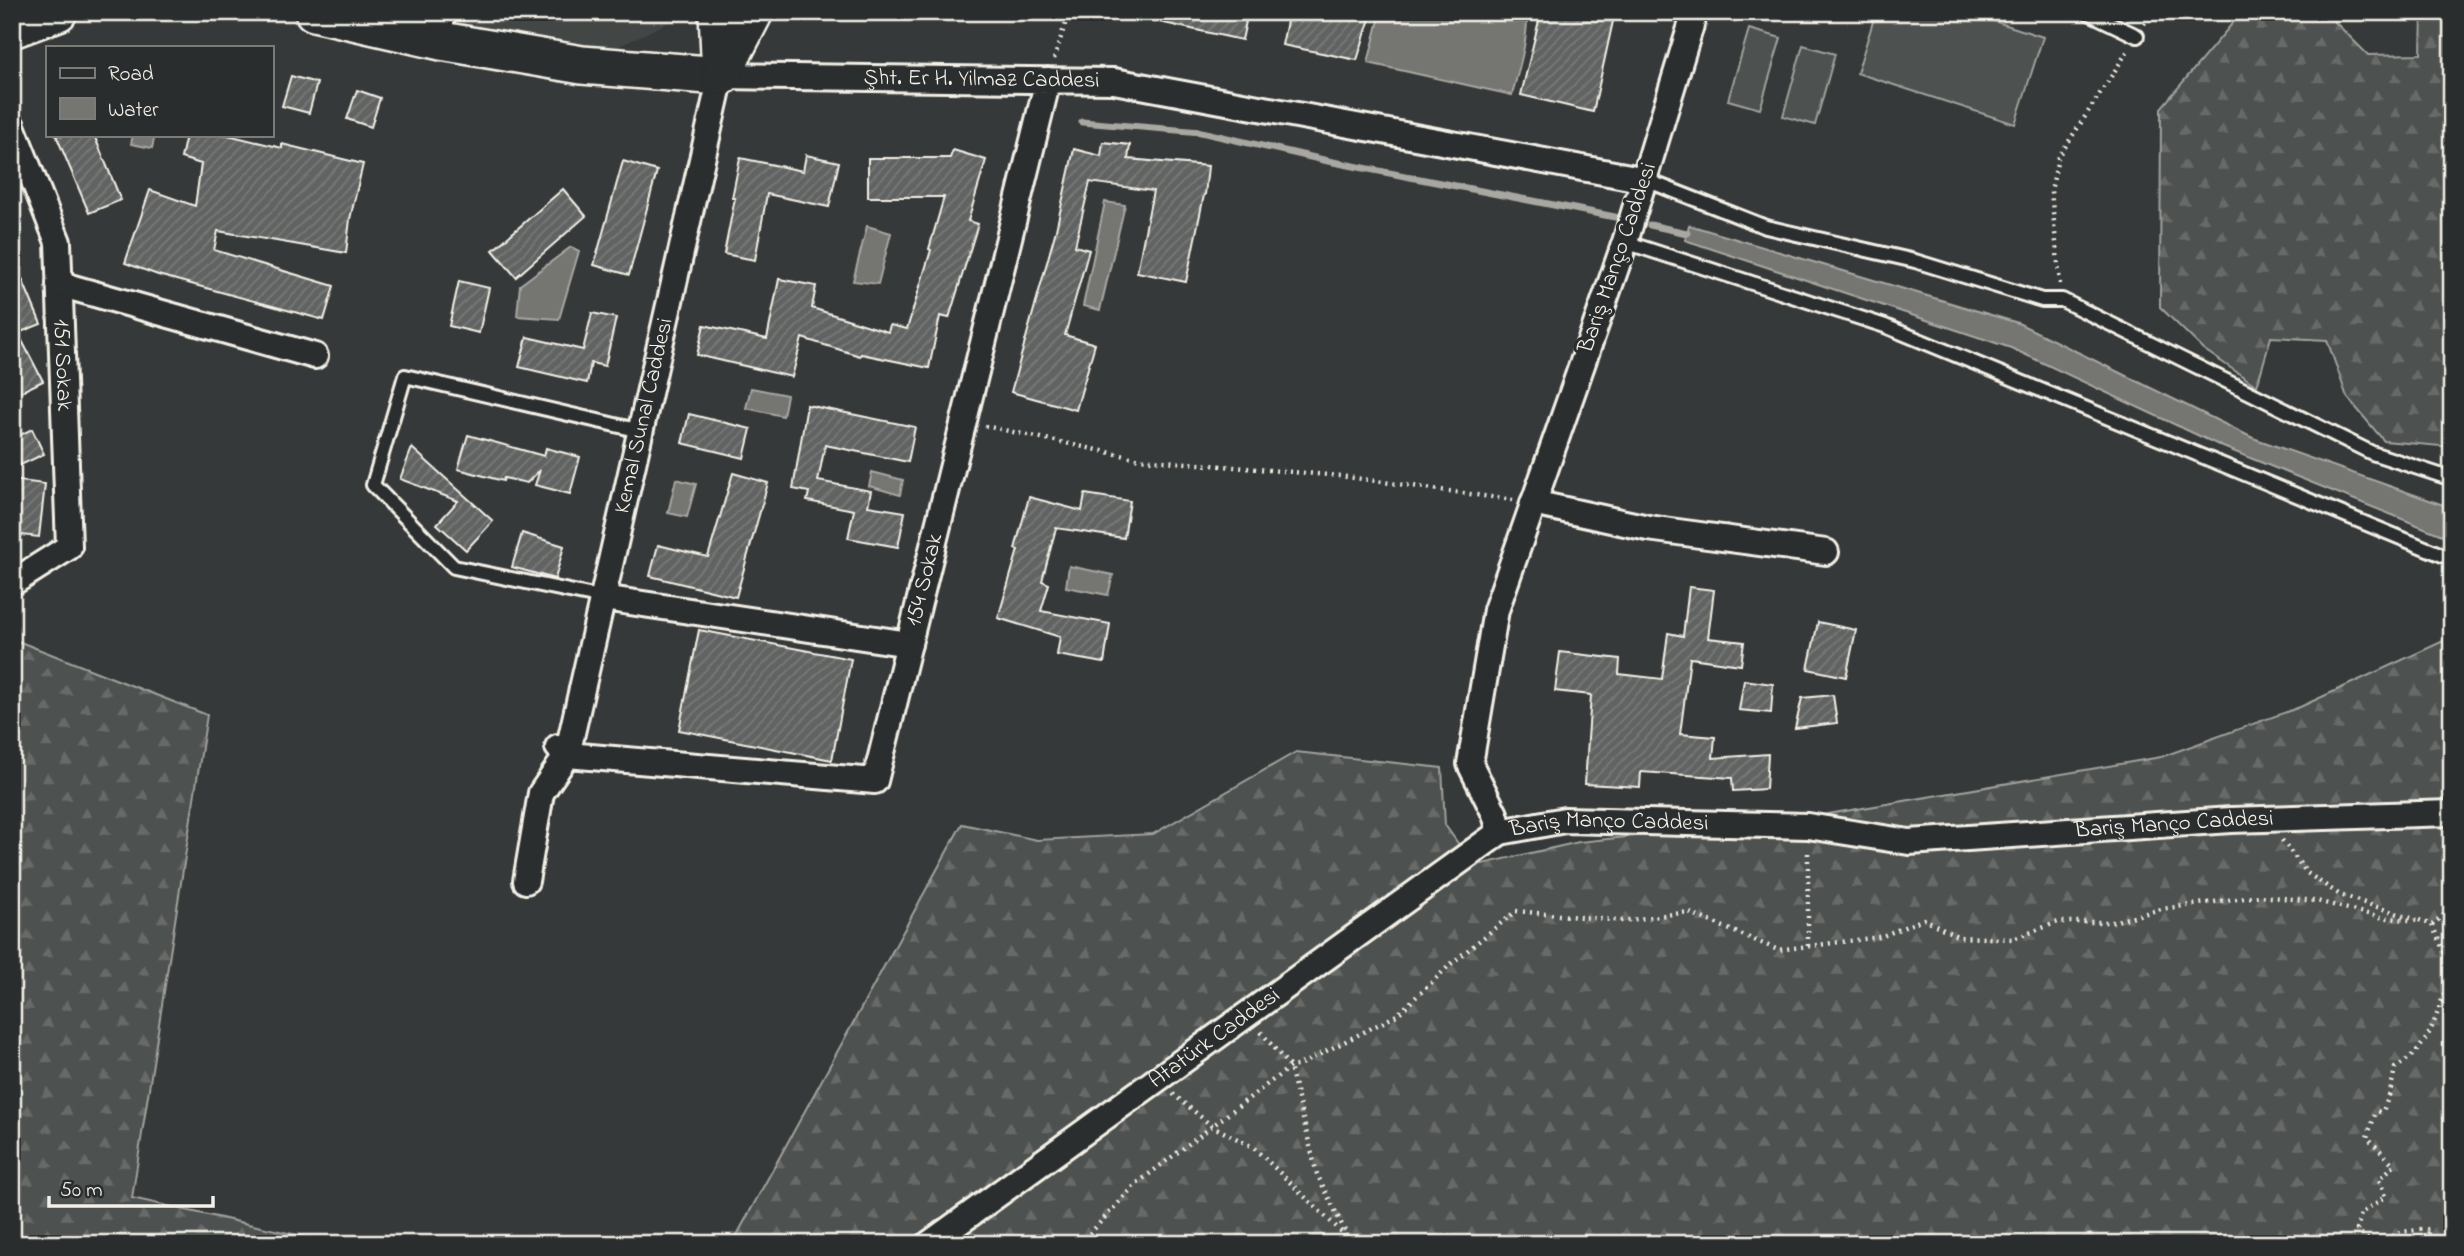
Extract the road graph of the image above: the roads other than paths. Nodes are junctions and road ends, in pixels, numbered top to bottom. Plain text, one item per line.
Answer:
1 (58, 12) edge
2 (314, 12) edge
3 (718, 12) edge
4 (754, 12) edge
5 (1695, 12) edge
6 (2087, 12) edge
7 (441, 27) edge
8 (12, 29) edge
9 (2137, 36) road end
10 (721, 76) junction
11 (1048, 79) junction
12 (12, 126) edge
13 (1646, 180) junction
14 (1625, 242) junction
15 (59, 284) junction
16 (315, 356) dead end
17 (641, 431) junction
18 (2452, 479) edge
19 (1533, 503) junction
20 (1826, 552) dead end
21 (2452, 559) edge
22 (12, 583) edge
23 (603, 598) junction
24 (909, 644) junction
25 (562, 751) junction
26 (2452, 813) edge
27 (1500, 832) junction
28 (526, 881) dead end
29 (929, 1244) edge

1 - 8 street
2 - 7 street, Şht. Er H. Yilmaz Caddesi
3 - 10 street, Kemal Sunal Caddesi
4 - 10 street, Kemal Sunal Caddesi
5 - 13 street, Bariş Manço Caddesi
6 - 9 lane
7 - 10 street, Şht. Er H. Yilmaz Caddesi
10 - 11 street, Şht. Er H. Yilmaz Caddesi
10 - 17 street, Kemal Sunal Caddesi
11 - 13 street, Şht. Er H. Yilmaz Caddesi
11 - 24 street, 154 Sokak
12 - 15 street, 151 Sokak
13 - 14 street, Bariş Manço Caddesi
13 - 18 lane
14 - 19 street, Bariş Manço Caddesi
14 - 21 lane
15 - 16 street
15 - 22 street, 151 Sokak
17 - 23 street, Kemal Sunal Caddesi
17 - 23 lane
19 - 20 street
19 - 27 street, Bariş Manço Caddesi
23 - 24 street
23 - 25 street, Kemal Sunal Caddesi
24 - 25 street, 154 Sokak
25 - 28 street
26 - 27 street, Bariş Manço Caddesi
27 - 29 street, Atatürk Caddesi

